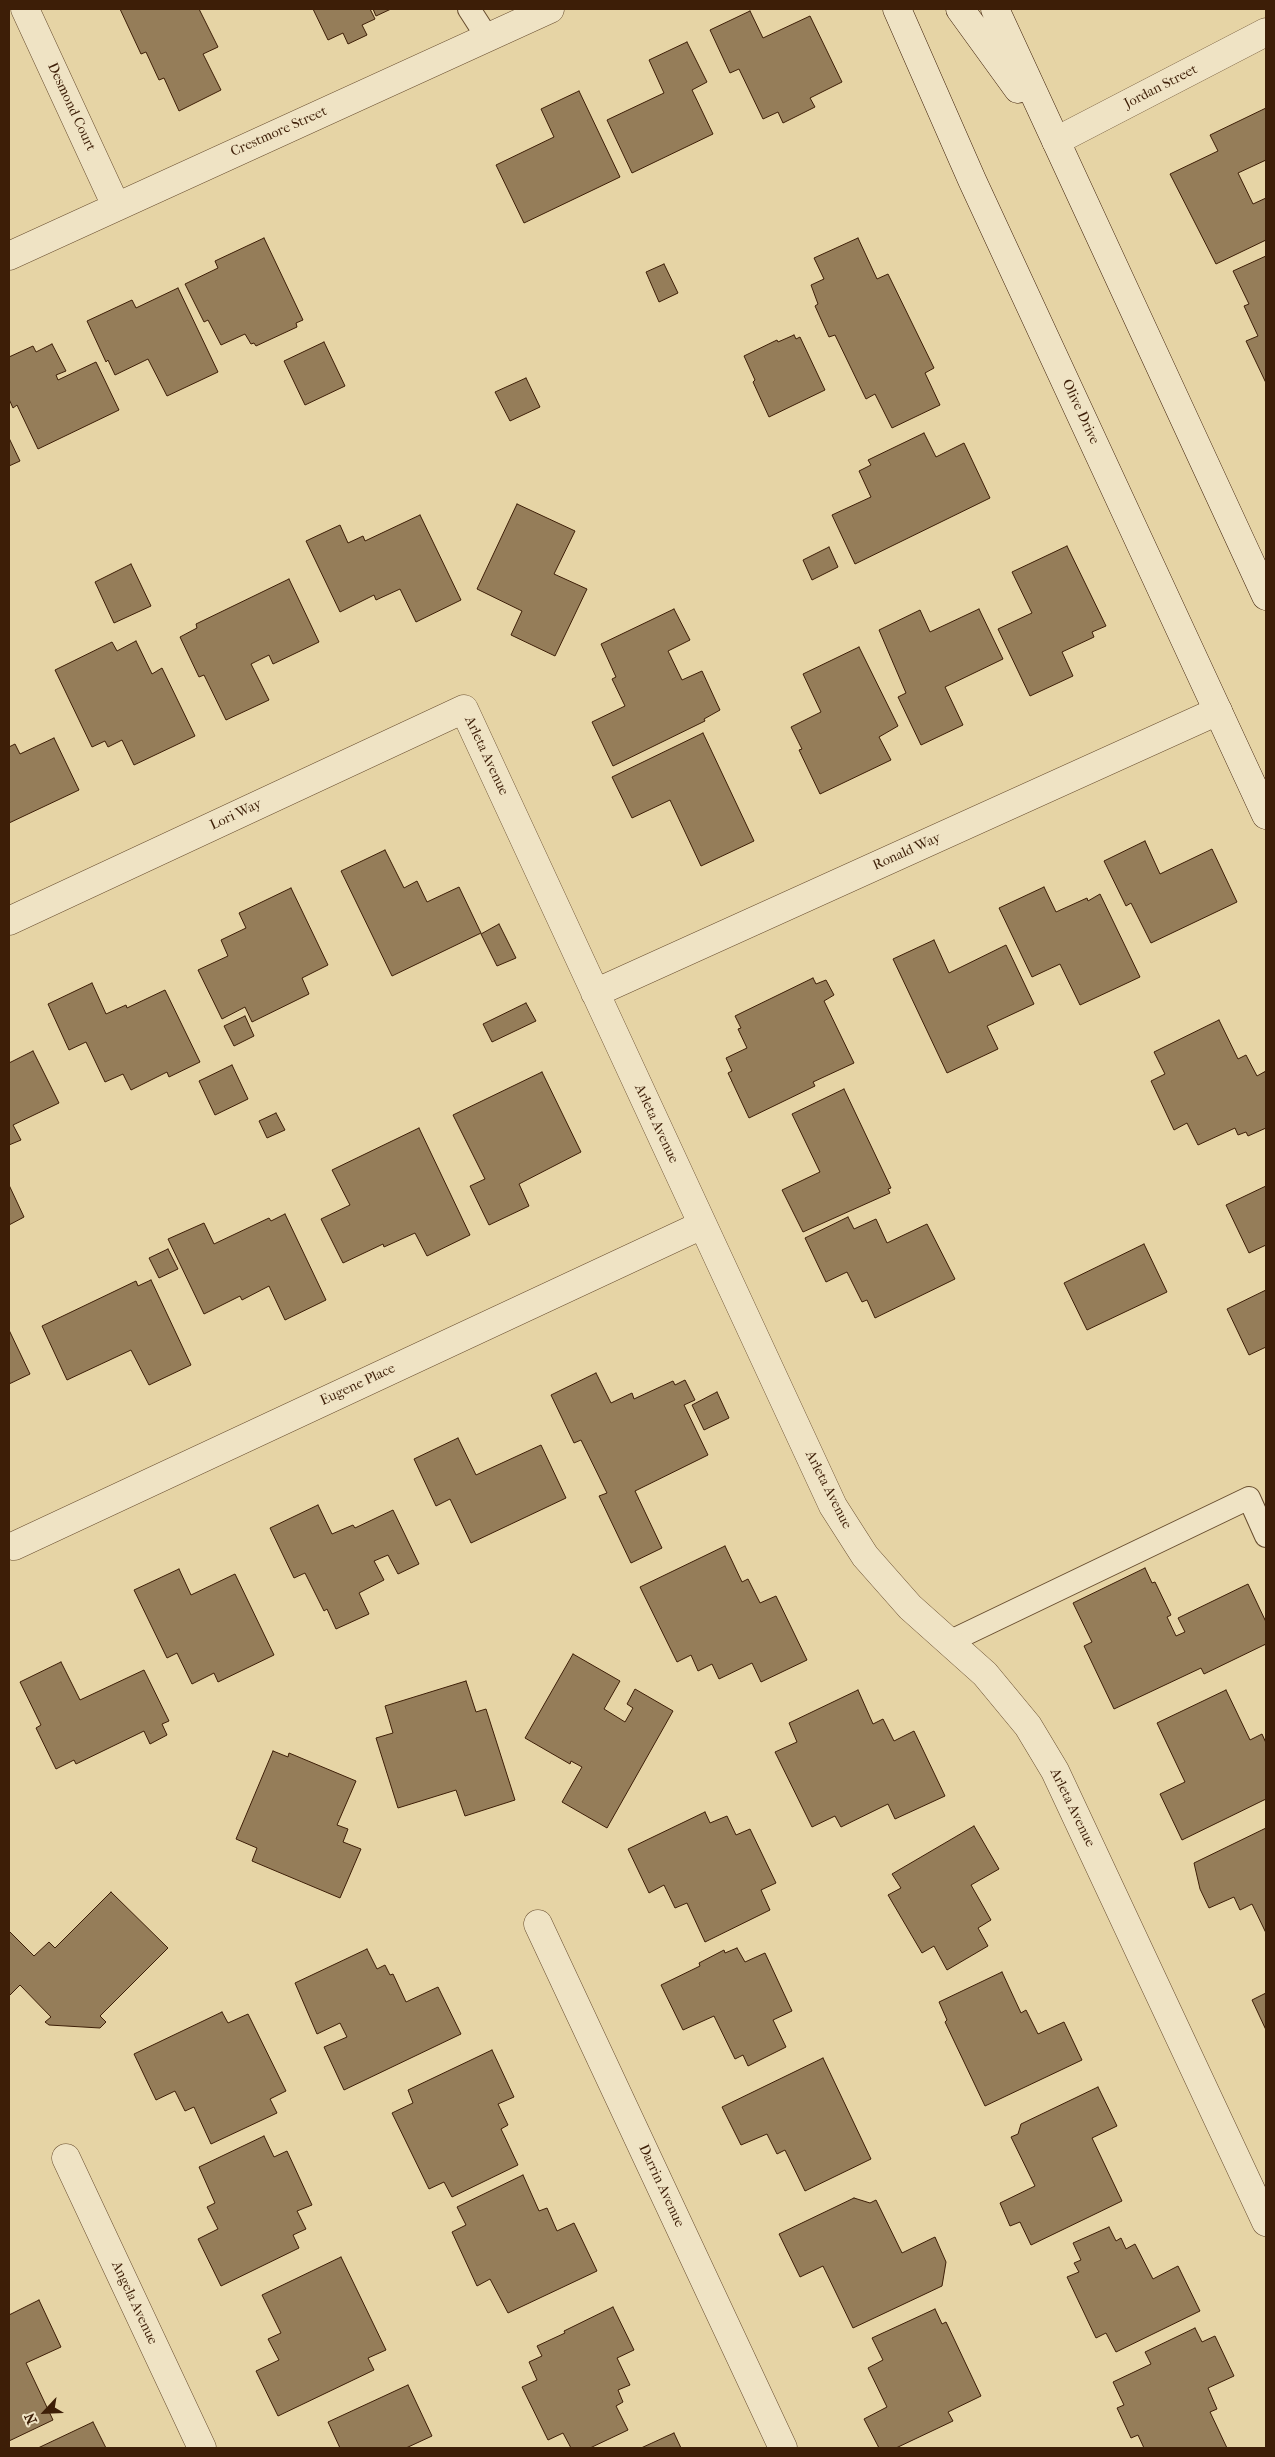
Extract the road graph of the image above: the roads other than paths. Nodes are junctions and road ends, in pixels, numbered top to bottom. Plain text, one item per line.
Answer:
1 (26, 9) edge
2 (469, 9) edge
3 (550, 9) edge
4 (897, 9) edge
5 (960, 9) edge
6 (994, 9) edge
7 (1266, 32) edge
8 (487, 37) junction
9 (1056, 141) junction
10 (116, 206) junction
11 (9, 256) edge
12 (1266, 596) edge
13 (464, 709) joint
14 (1218, 711) junction
15 (1266, 814) edge
16 (9, 921) edge
17 (595, 993) junction
18 (702, 1225) junction
19 (1266, 1536) edge
20 (14, 1546) dead end
21 (949, 1642) junction
22 (538, 1924) dead end
23 (66, 2158) dead end
24 (1266, 2222) edge
25 (202, 2448) edge
26 (783, 2448) edge

1 - 10 street, Desmond Court
2 - 8 lane
3 - 8 street, Crestmore Street
4 - 14 street, Olive Drive
5 - 9 street
6 - 9 street
7 - 9 street, Jordan Street
8 - 10 street, Crestmore Street
9 - 12 street
10 - 11 street, Crestmore Street
13 - 16 street, Lori Way
13 - 17 street, Arleta Avenue
14 - 15 street, Olive Drive
14 - 17 street, Ronald Way
17 - 18 street, Arleta Avenue
18 - 20 street, Eugene Place
18 - 21 street, Arleta Avenue
19 - 21 lane
21 - 24 street, Arleta Avenue
22 - 26 street, Darrin Avenue
23 - 25 street, Angela Avenue

